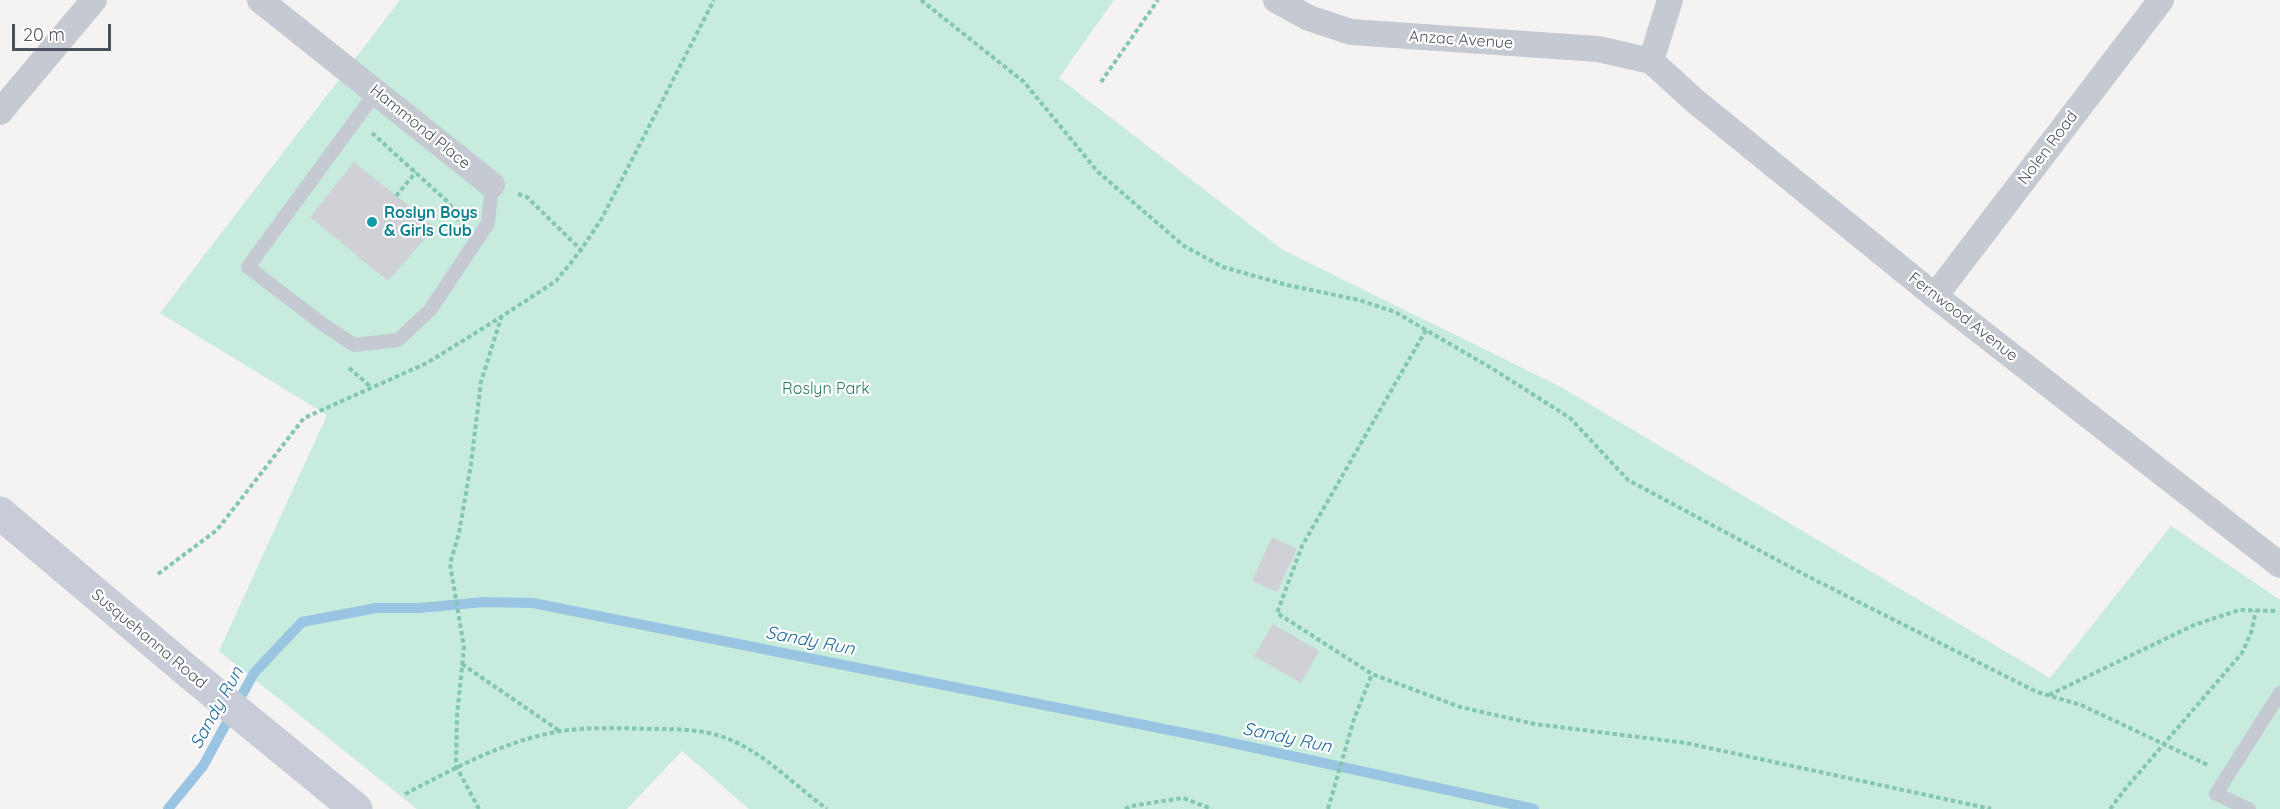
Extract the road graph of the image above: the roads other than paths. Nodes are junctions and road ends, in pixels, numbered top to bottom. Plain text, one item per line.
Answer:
1 (93, 0) edge
2 (260, 0) edge
3 (1276, 0) edge
4 (1670, 0) edge
5 (2161, 0) edge
6 (1652, 61) junction
7 (376, 92) junction
8 (0, 112) edge
9 (492, 185) joint
10 (1935, 296) junction
11 (0, 513) edge
12 (2280, 565) edge
13 (2280, 693) edge
14 (356, 809) edge
15 (2249, 809) edge

1 - 8 street
2 - 7 street, Hammond Place
3 - 6 street, Anzac Avenue
4 - 6 street
5 - 10 street, Nolen Road
6 - 10 street, Fernwood Avenue
7 - 9 street, Hammond Place
7 - 9 lane
10 - 12 street, Fernwood Avenue
11 - 14 main road, Susquehanna Road
13 - 15 lane

